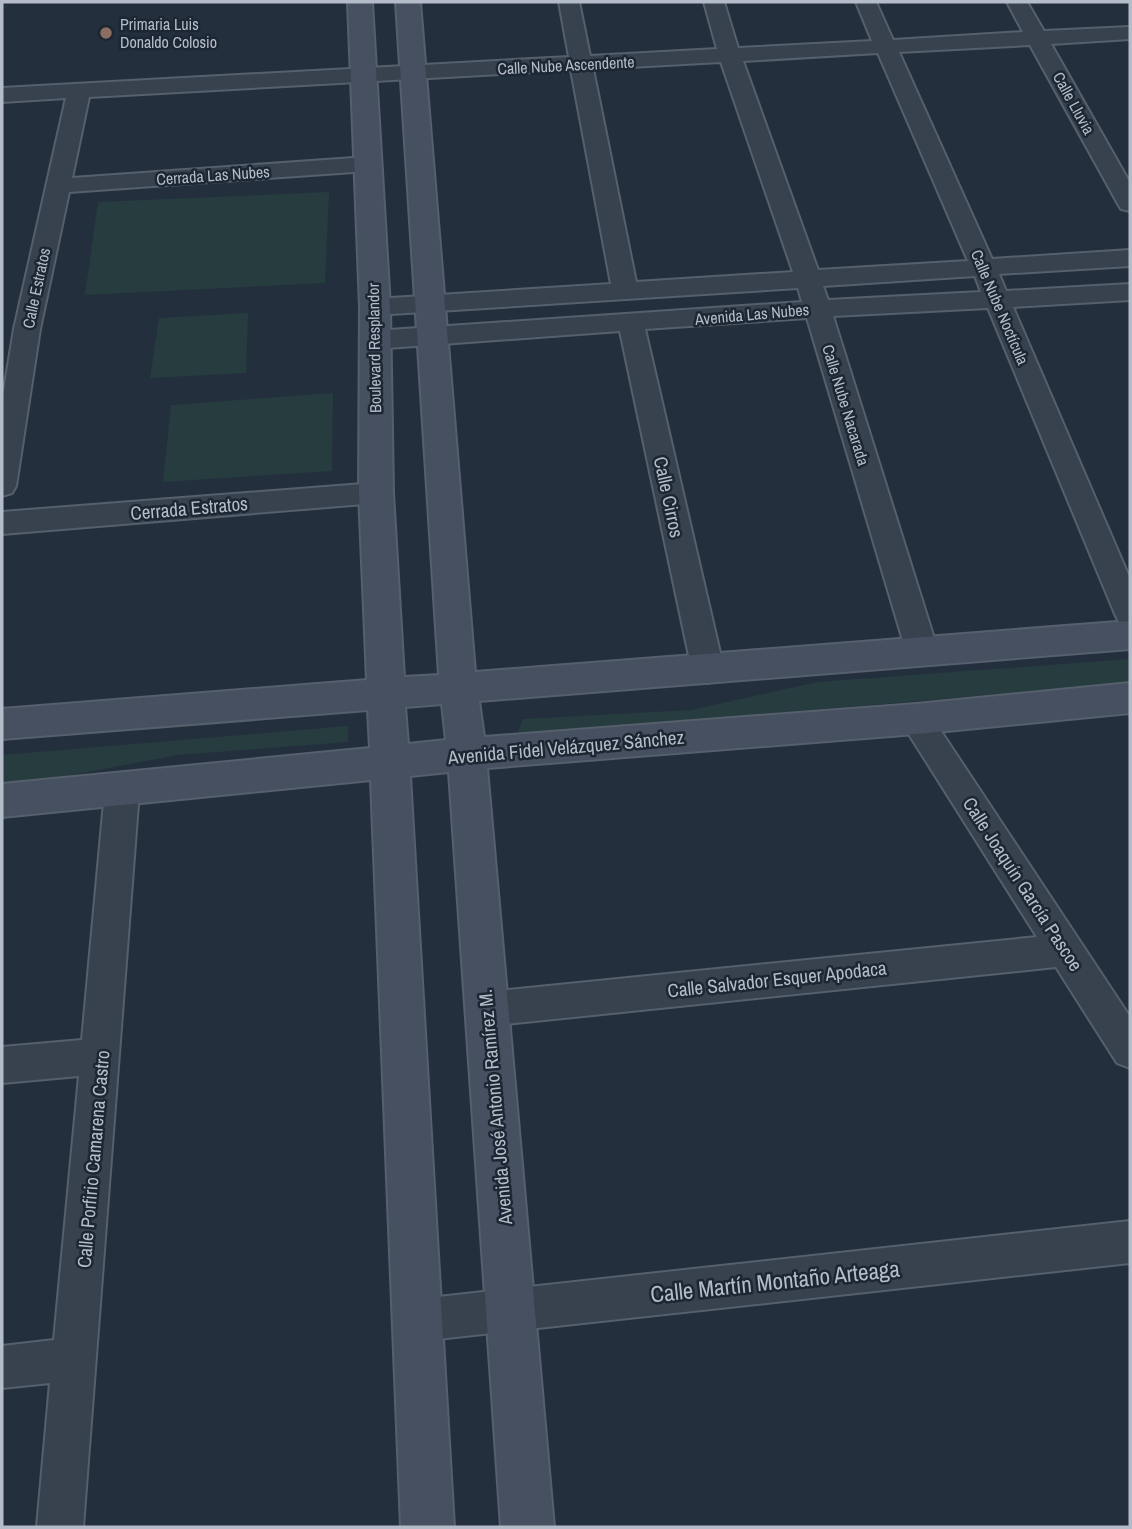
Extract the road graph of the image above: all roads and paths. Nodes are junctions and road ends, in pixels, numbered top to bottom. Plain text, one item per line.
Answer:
1 (360, 2) edge
2 (408, 2) edge
3 (569, 2) edge
4 (714, 2) edge
5 (866, 2) edge
6 (1017, 2) edge
7 (1130, 33) edge
8 (1038, 39) junction
9 (886, 48) junction
10 (730, 56) junction
11 (579, 65) junction
12 (415, 73) junction
13 (362, 75) junction
14 (79, 91) junction
15 (2, 95) edge
16 (368, 164) junction
17 (59, 186) junction
18 (1130, 204) edge
19 (1130, 258) edge
20 (983, 265) junction
21 (807, 278) junction
22 (625, 291) junction
23 (1130, 292) edge
24 (996, 299) junction
25 (432, 302) junction
26 (375, 307) junction
27 (817, 309) junction
28 (631, 324) junction
29 (14, 329) edge
30 (433, 334) junction
31 (374, 340) junction
32 (11, 368) edge
33 (2, 486) edge
34 (376, 493) junction
35 (2, 523) edge
36 (1130, 614) edge
37 (1130, 635) edge
38 (922, 650) junction
39 (708, 670) junction
40 (458, 687) junction
41 (387, 694) junction
42 (1130, 698) edge
43 (916, 719) junction
44 (2, 724) edge
45 (467, 754) junction
46 (390, 762) junction
47 (122, 791) junction
48 (2, 801) edge
49 (1066, 950) junction
50 (487, 1009) junction
51 (1130, 1050) edge
52 (102, 1056) junction
53 (2, 1065) edge
54 (1130, 1242) edge
55 (512, 1310) junction
56 (420, 1320) junction
57 (76, 1359) junction
58 (2, 1367) edge
59 (60, 1527) edge
60 (428, 1527) edge
61 (528, 1527) edge

1 - 13 main road, Boulevard Resplandor
2 - 12 main road
3 - 11 street
4 - 10 street, Calle Nube Nacarada
5 - 9 street, Calle Nube Noctícula
6 - 8 street, Calle Lluvia
7 - 8 street, Calle Nube Ascendente
8 - 9 street, Calle Nube Ascendente
8 - 18 street, Calle Lluvia
9 - 10 street, Calle Nube Ascendente
9 - 20 street, Calle Nube Noctícula
10 - 11 street, Calle Nube Ascendente
10 - 21 street, Calle Nube Nacarada
11 - 12 street, Calle Nube Ascendente
11 - 22 street
12 - 13 street, Calle Nube Ascendente
12 - 25 main road
13 - 14 street, Calle Nube Ascendente
13 - 16 main road, Boulevard Resplandor
14 - 15 street, Calle Nube Ascendente
14 - 17 street, Calle Estratos
16 - 17 street, Cerrada Las Nubes
16 - 26 main road, Boulevard Resplandor
17 - 29 street, Calle Estratos
19 - 20 street, Avenida Las Nubes
20 - 21 street, Avenida Las Nubes
20 - 24 street, Calle Nube Noctícula
21 - 22 street, Avenida Las Nubes
21 - 27 street, Calle Nube Nacarada
22 - 25 street, Avenida Las Nubes
23 - 24 street, Avenida Las Nubes
24 - 27 street, Avenida Las Nubes
24 - 36 street, Calle Nube Noctícula
25 - 26 street, Avenida Las Nubes
25 - 30 main road
26 - 31 main road, Boulevard Resplandor
27 - 28 street, Avenida Las Nubes
27 - 38 street, Calle Nube Nacarada
28 - 30 street, Avenida Las Nubes
28 - 39 street, Calle Cirros
29 - 32 street, Calle Estratos
30 - 31 street, Avenida Las Nubes
30 - 40 main road
31 - 34 main road, Boulevard Resplandor
32 - 33 street, Calle Estratos
34 - 35 street, Cerrada Estratos
34 - 41 main road, Boulevard Resplandor
37 - 38 main road
38 - 39 main road
39 - 40 main road
40 - 41 main road
40 - 45 main road, Avenida José Antonio Ramírez M.
41 - 44 main road
41 - 46 main road
42 - 43 main road, Avenida Fidel Velázquez Sánchez
43 - 45 main road, Avenida Fidel Velázquez Sánchez
43 - 49 street, Calle Joaquín García Pascoe
45 - 46 main road, Avenida Fidel Velázquez Sánchez
45 - 50 main road, Avenida José Antonio Ramírez M.
46 - 47 main road, Avenida Fidel Velázquez Sánchez
46 - 56 main road
47 - 48 main road, Avenida Fidel Velázquez Sánchez
47 - 52 street, Calle Porfirio Camarena Castro
49 - 50 street, Calle Salvador Esquer Apodaca
49 - 51 street, Calle Joaquín García Pascoe
50 - 55 main road, Avenida José Antonio Ramírez M.
52 - 53 street
52 - 57 street, Calle Porfirio Camarena Castro
54 - 55 street, Calle Martín Montaño Arteaga
55 - 56 street, Calle Martín Montaño Arteaga
55 - 61 main road, Avenida José Antonio Ramírez M.
56 - 60 main road
57 - 58 street
57 - 59 street, Calle Porfirio Camarena Castro

